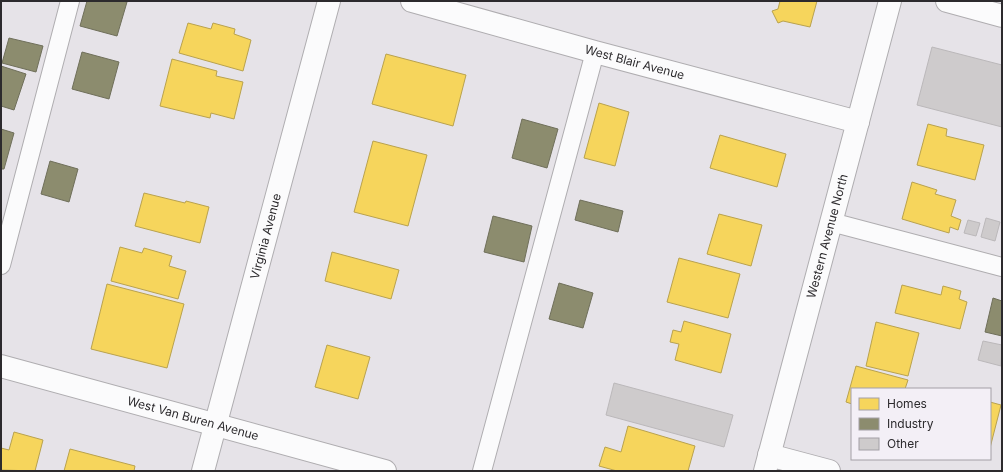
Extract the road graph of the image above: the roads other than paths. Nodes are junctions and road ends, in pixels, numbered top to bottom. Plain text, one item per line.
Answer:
1 (70, 1) edge
2 (329, 1) edge
3 (412, 1) edge
4 (890, 1) edge
5 (947, 1) edge
6 (1002, 16) edge
7 (595, 52) junction
8 (858, 122) junction
9 (831, 222) junction
10 (1, 265) edge
11 (1002, 268) edge
12 (1, 366) edge
13 (216, 424) junction
14 (767, 463) edge
15 (203, 471) edge
16 (384, 471) edge
17 (482, 471) edge
18 (829, 471) edge

1 - 10 lane
2 - 13 street, Virginia Avenue
3 - 7 street, West Blair Avenue
4 - 8 street, Western Avenue North
5 - 6 street
7 - 8 street, West Blair Avenue
7 - 17 lane
8 - 9 street, Western Avenue North
9 - 11 lane
9 - 14 street, Western Avenue North
12 - 13 street, West Van Buren Avenue
13 - 15 street, Virginia Avenue
13 - 16 street, West Van Buren Avenue
14 - 18 street

